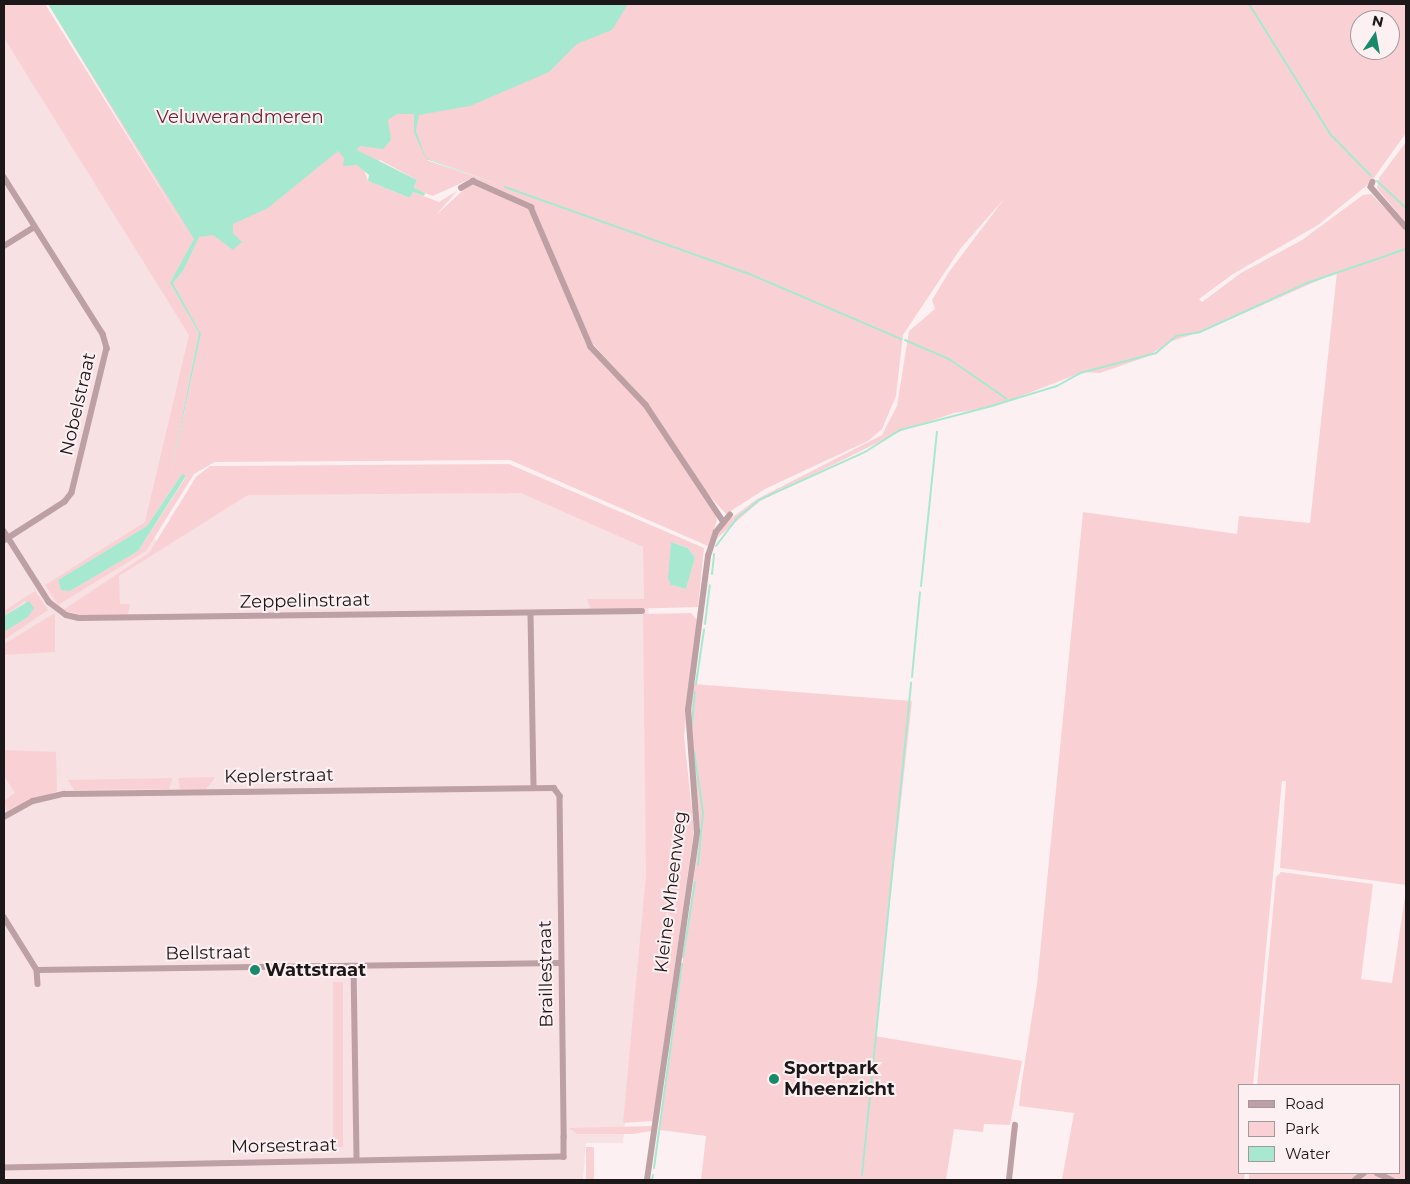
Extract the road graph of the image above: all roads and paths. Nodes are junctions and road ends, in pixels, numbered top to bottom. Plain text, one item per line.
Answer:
1 (4, 177) edge
2 (1373, 182) dead end
3 (461, 188) dead end
4 (35, 227) junction
5 (1406, 227) edge
6 (4, 246) edge
7 (730, 515) dead end
8 (723, 521) junction
9 (4, 531) edge
10 (6, 540) edge
11 (642, 611) dead end
12 (532, 614) junction
13 (534, 788) junction
14 (558, 791) joint
15 (4, 817) edge
16 (4, 916) edge
17 (560, 963) junction
18 (354, 966) junction
19 (37, 970) junction
20 (38, 984) dead end
21 (1015, 1125) dead end
22 (564, 1157) joint
23 (357, 1160) junction
24 (4, 1168) edge
25 (1379, 1174) edge
26 (647, 1180) edge
27 (1009, 1180) edge
28 (1392, 1180) edge

1 - 4 street, Nobelstraat
2 - 5 street
3 - 8 street
4 - 6 street
4 - 10 street, Nobelstraat
7 - 8 street, Kleine Mheenweg
8 - 26 street, Kleine Mheenweg
9 - 10 street, Zeppelinstraat
10 - 12 street, Zeppelinstraat
11 - 12 street, Zeppelinstraat
12 - 13 street
13 - 14 street, Keplerstraat
13 - 15 street, Keplerstraat
14 - 17 street, Braillestraat
16 - 19 street
17 - 18 street, Bellstraat
17 - 22 street, Braillestraat
18 - 19 street, Bellstraat
18 - 23 street
19 - 20 street
21 - 27 street
22 - 23 street, Morsestraat
23 - 24 street, Morsestraat
25 - 28 street

